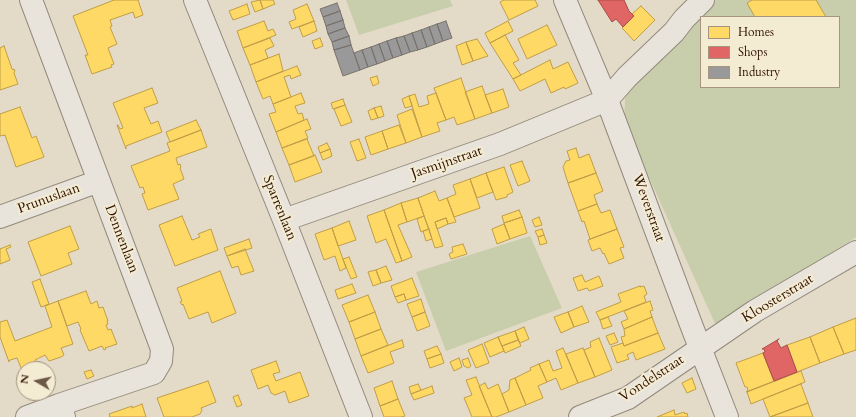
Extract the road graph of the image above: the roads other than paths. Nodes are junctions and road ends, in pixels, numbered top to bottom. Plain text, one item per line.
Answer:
1 (31, 0) edge
2 (195, 0) edge
3 (564, 0) edge
4 (703, 0) edge
5 (607, 100) junction
6 (99, 181) junction
7 (0, 217) edge
8 (284, 220) junction
9 (856, 252) edge
10 (700, 348) junction
11 (62, 411) edge
12 (27, 417) edge
13 (361, 417) edge
14 (580, 417) edge
15 (728, 417) edge

1 - 6 street, Dennenlaan
2 - 8 street, Sparrenlaan
3 - 5 street, Weverstraat
4 - 5 street
5 - 8 street, Jasmijnstraat
5 - 10 street, Weverstraat
6 - 7 street, Prunuslaan
6 - 11 street, Dennenlaan
8 - 13 street, Sparrenlaan
9 - 10 street, Kloosterstraat
10 - 14 street, Vondelstraat
10 - 15 street, Weverstraat
11 - 12 street, Dennenlaan

